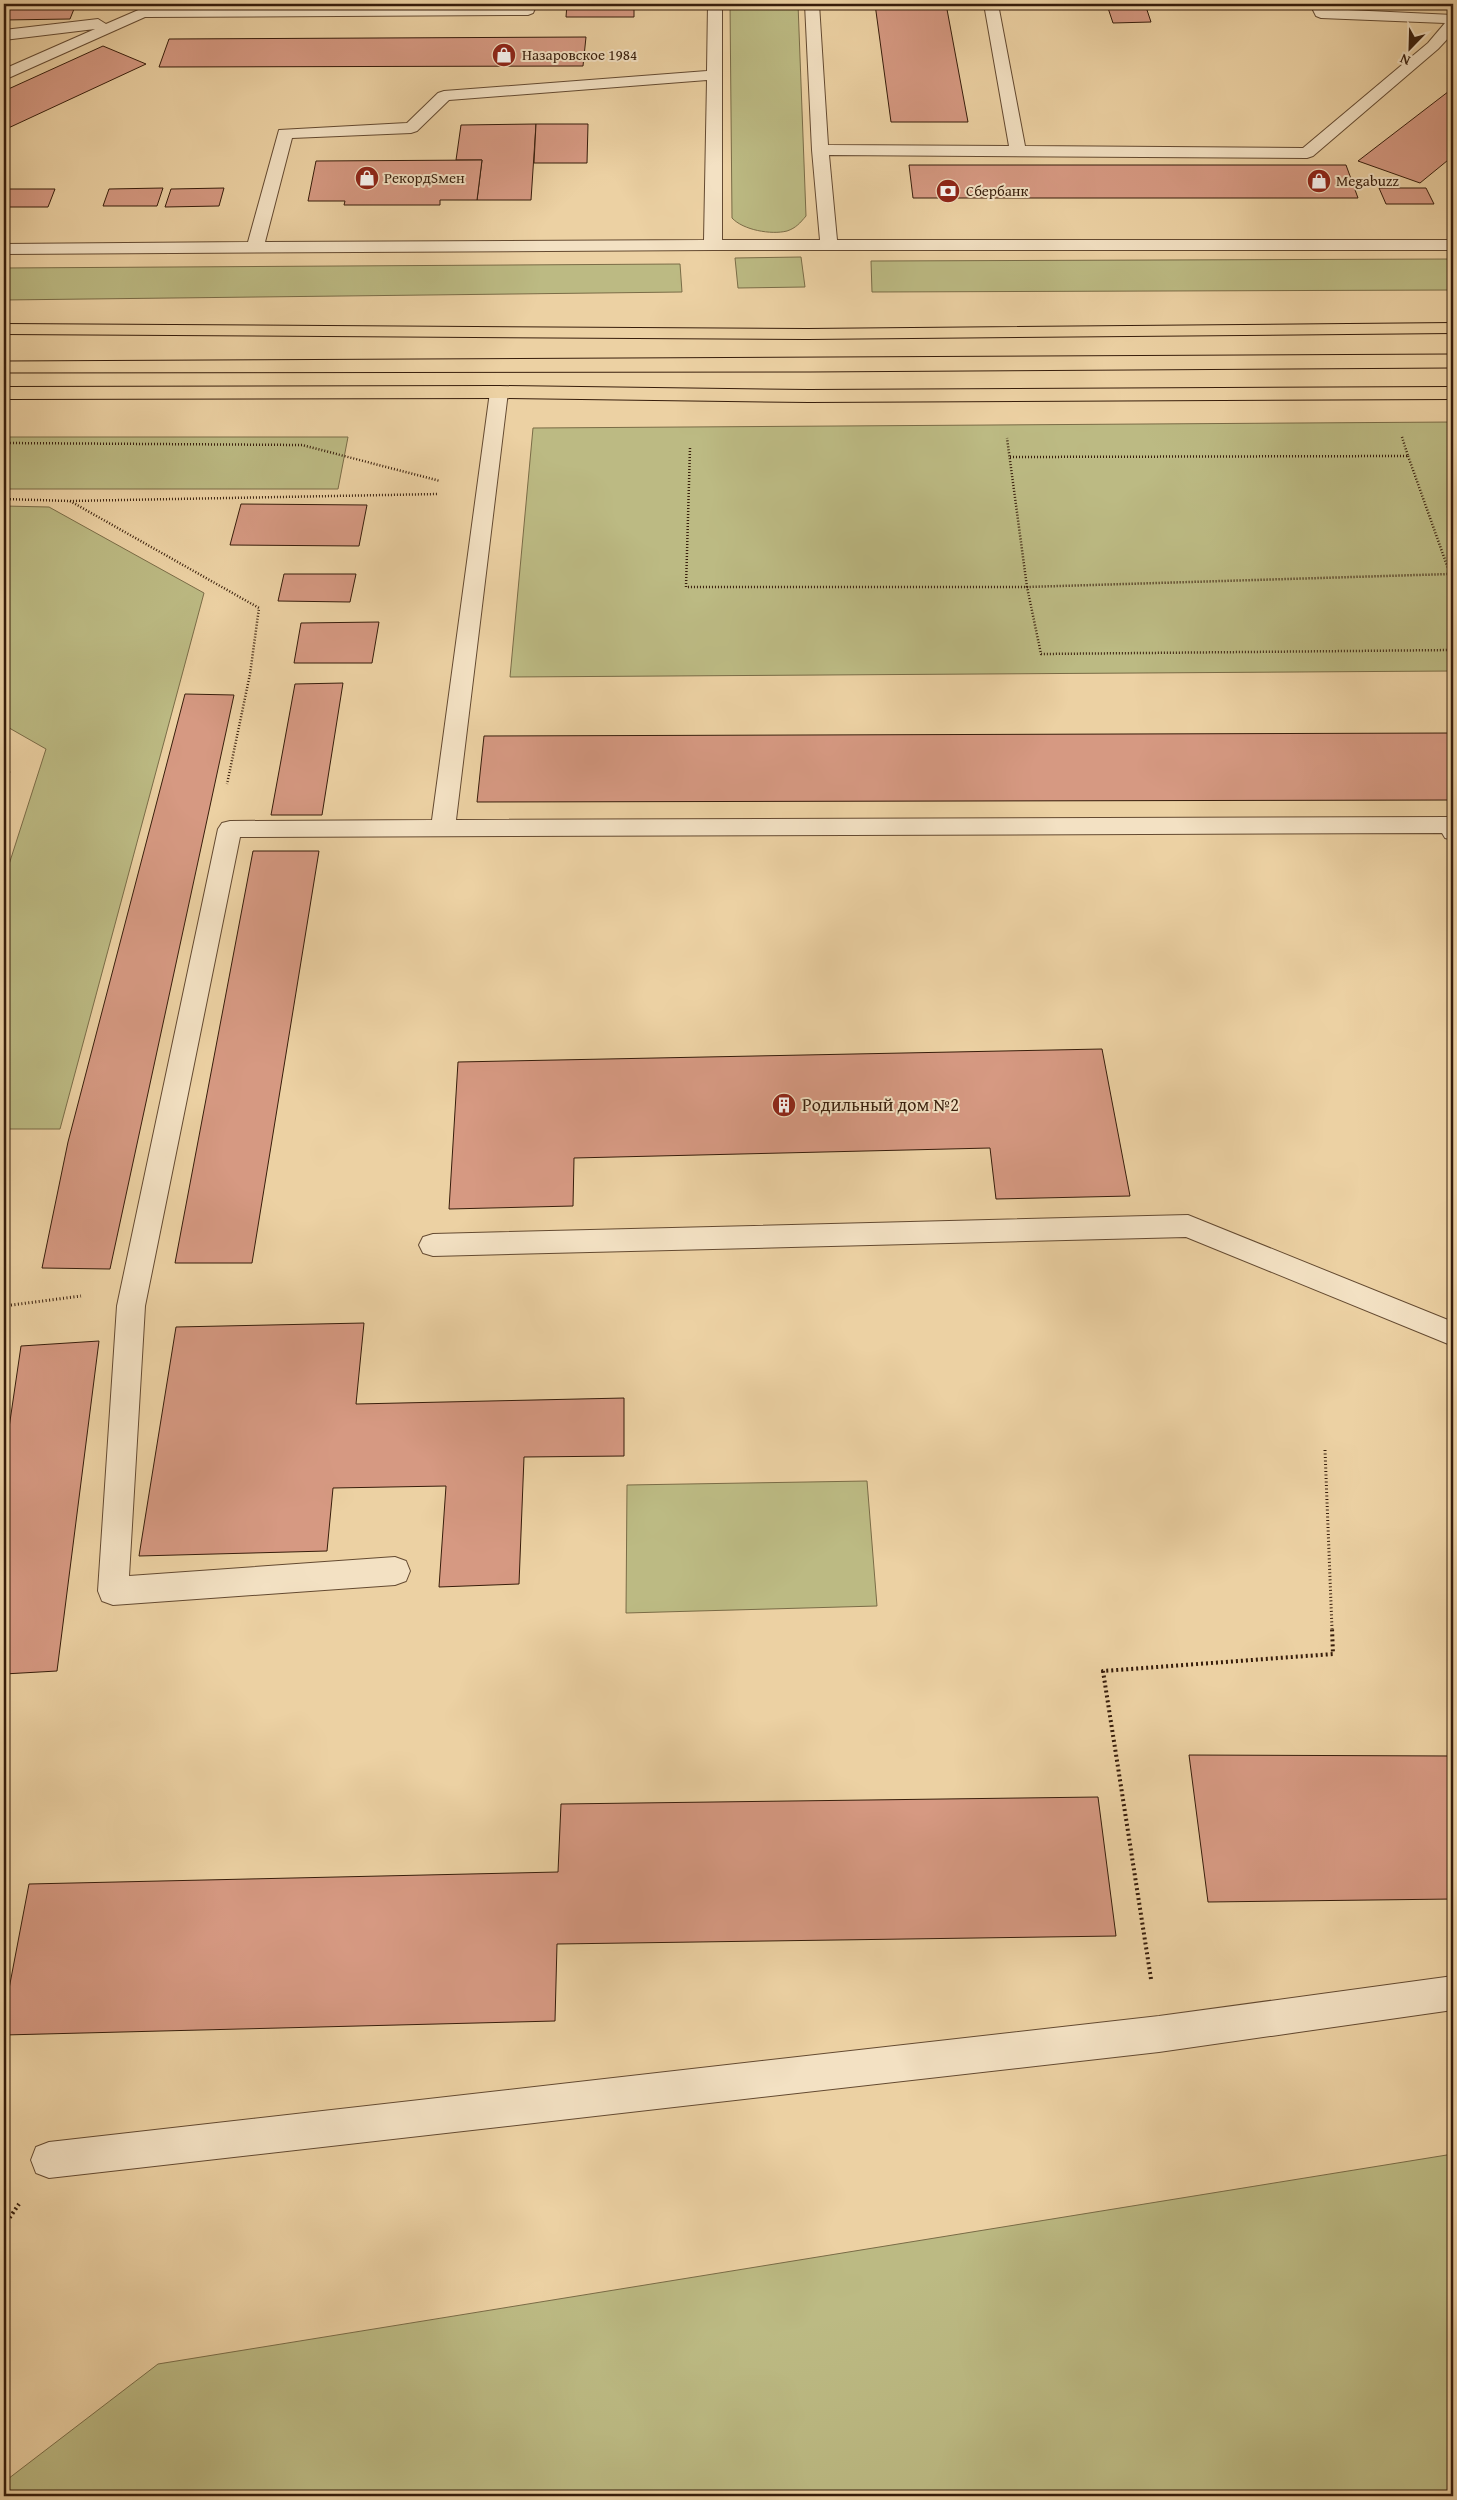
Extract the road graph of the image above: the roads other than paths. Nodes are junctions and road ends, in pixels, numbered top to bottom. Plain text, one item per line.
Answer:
1 (530, 4) edge
2 (715, 4) edge
3 (812, 4) edge
4 (991, 4) edge
5 (1317, 4) edge
6 (99, 11) dead end
7 (143, 13) junction
8 (1453, 19) edge
9 (1453, 24) edge
10 (92, 25) junction
11 (4, 35) edge
12 (4, 75) edge
13 (714, 75) junction
14 (820, 150) junction
15 (1018, 151) junction
16 (713, 245) junction
17 (829, 245) junction
18 (1453, 245) edge
19 (255, 248) junction
20 (4, 249) edge
21 (1453, 328) edge
22 (4, 329) edge
23 (499, 392) junction
24 (4, 393) edge
25 (1453, 393) edge
26 (443, 828) junction
27 (1453, 832) edge
28 (433, 1245) dead end
29 (1453, 1334) edge
30 (395, 1571) dead end
31 (1453, 1993) edge
32 (50, 2160) dead end

1 - 7 lane
2 - 13 lane
3 - 14 lane
4 - 15 lane
5 - 8 lane
6 - 10 lane
7 - 10 lane
7 - 12 lane
9 - 15 lane
10 - 11 lane
13 - 16 lane
13 - 19 lane
14 - 15 lane
14 - 17 lane
16 - 17 lane
16 - 19 lane
17 - 18 lane
19 - 20 lane
21 - 22 highway
23 - 24 highway
23 - 25 highway
23 - 26 lane
26 - 27 lane
26 - 30 lane
28 - 29 lane
31 - 32 lane

